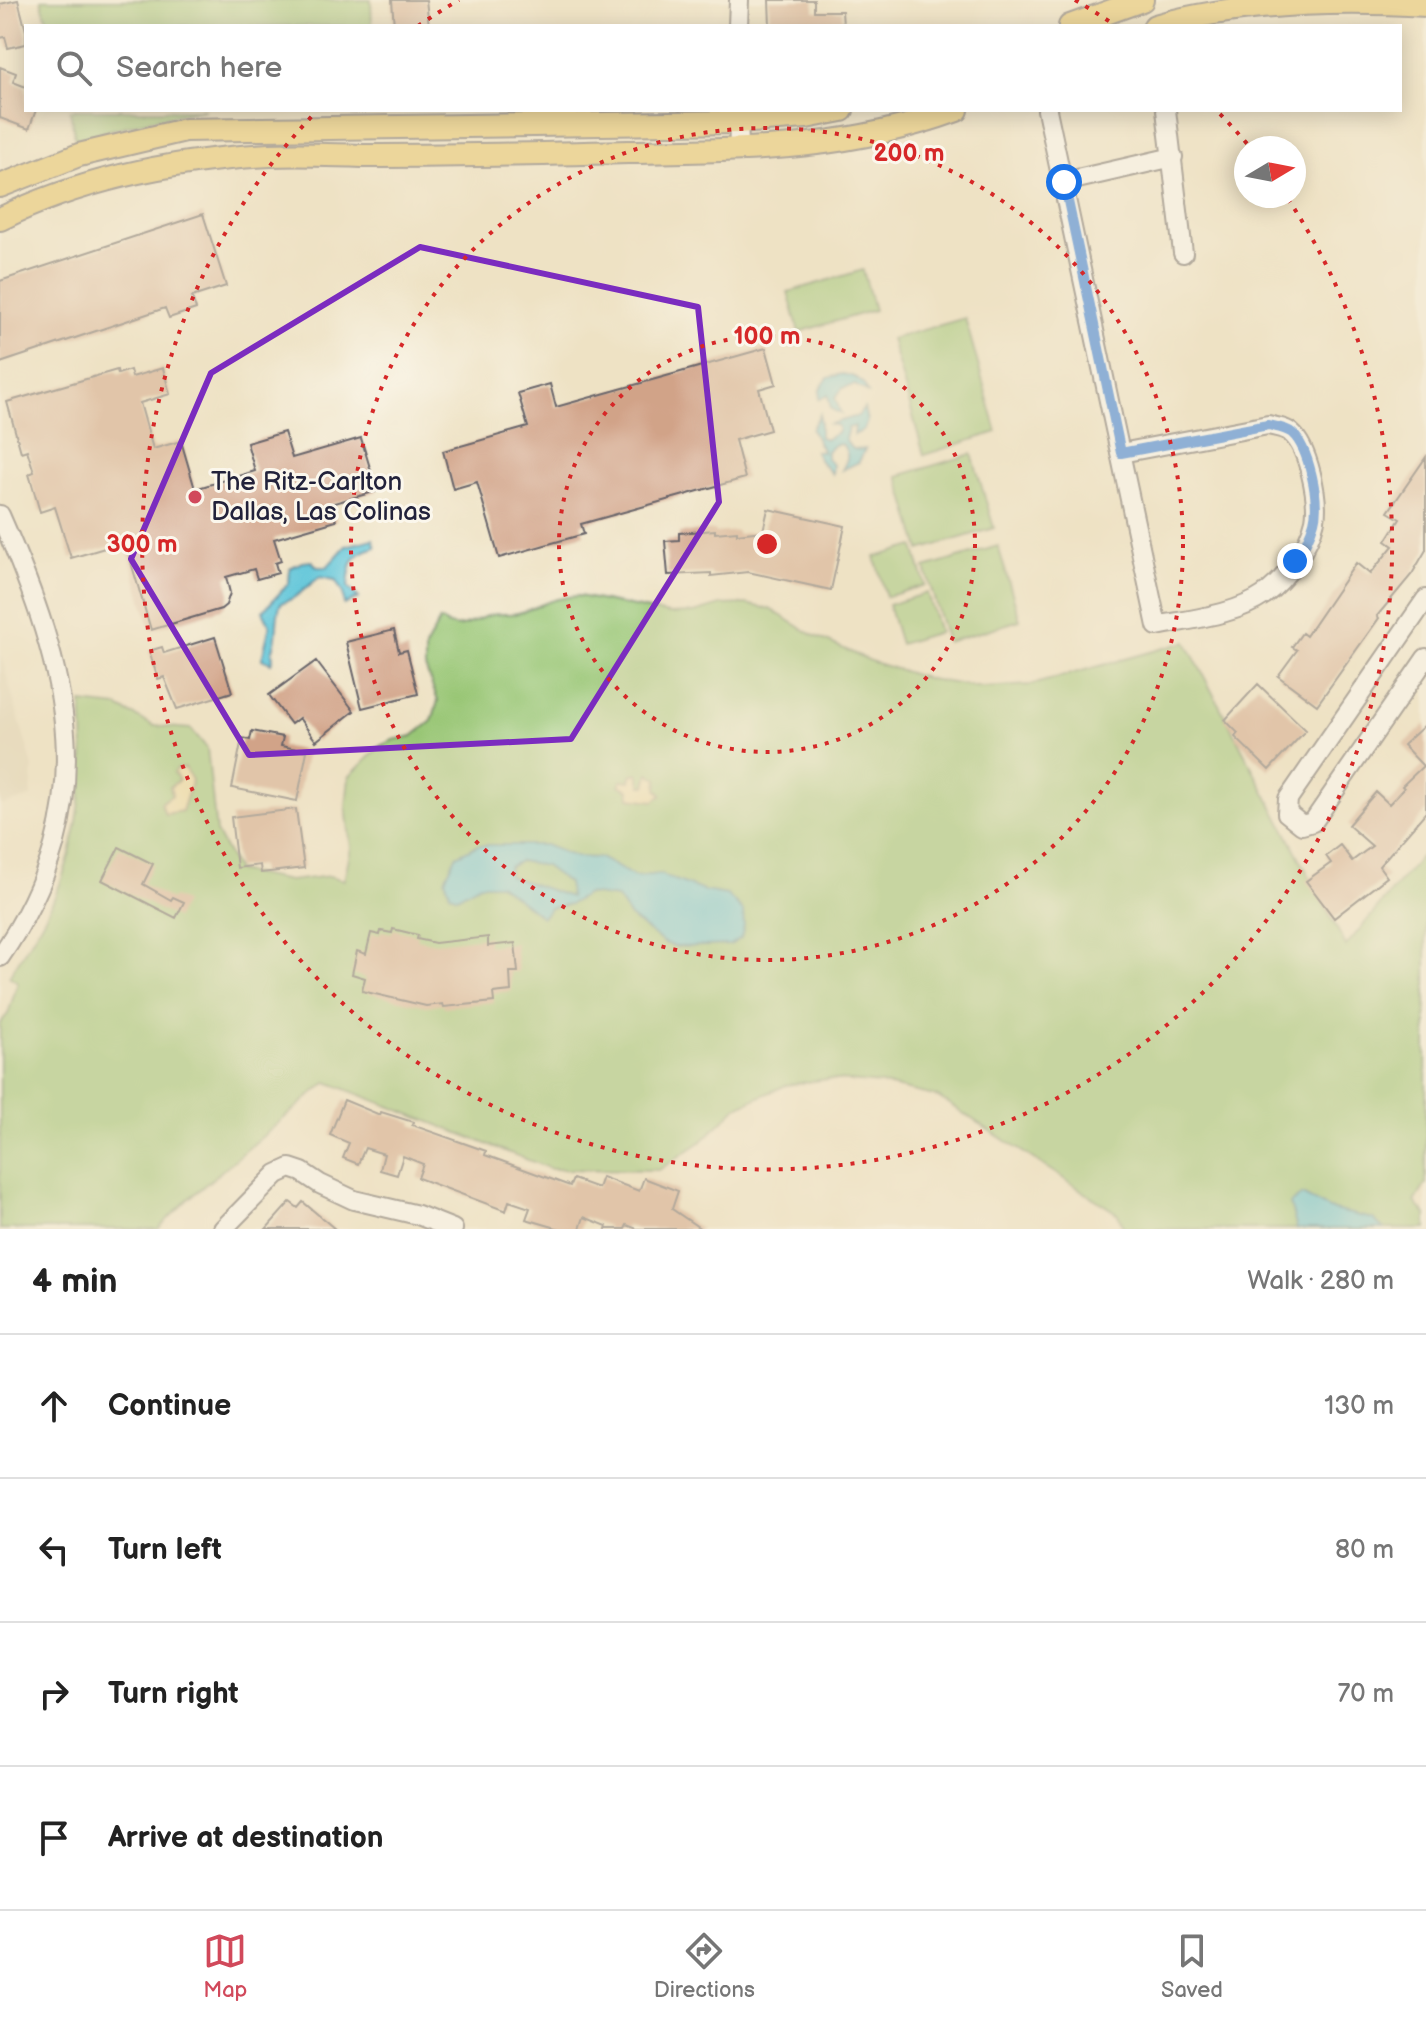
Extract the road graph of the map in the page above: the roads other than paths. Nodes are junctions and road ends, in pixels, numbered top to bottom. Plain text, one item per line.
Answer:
1 (739, 0) edge
2 (1142, 0) edge
3 (1260, 2) edge
4 (1426, 5) edge
5 (738, 24) edge
6 (1076, 24) edge
7 (1162, 24) edge
8 (832, 112) edge
9 (951, 112) edge
10 (1047, 112) edge
11 (1166, 112) edge
12 (738, 116) edge
13 (739, 150) junction
14 (1173, 157) junction
15 (1064, 182) junction
16 (0, 186) edge
17 (0, 219) edge
18 (1183, 253) dead end
19 (1121, 453) junction
20 (0, 515) edge
21 (1426, 599) edge
22 (1426, 658) edge
23 (0, 957) edge
24 (223, 1229) edge
25 (453, 1229) edge

1 - 5 street
2 - 6 main road
3 - 4 main road
3 - 7 main road
8 - 12 main road
9 - 13 main road
10 - 15 street
11 - 14 street
12 - 13 street
12 - 16 main road
13 - 17 main road
14 - 15 street
14 - 18 street
15 - 19 street
19 - 19 street
20 - 23 street
21 - 22 street
24 - 25 street

